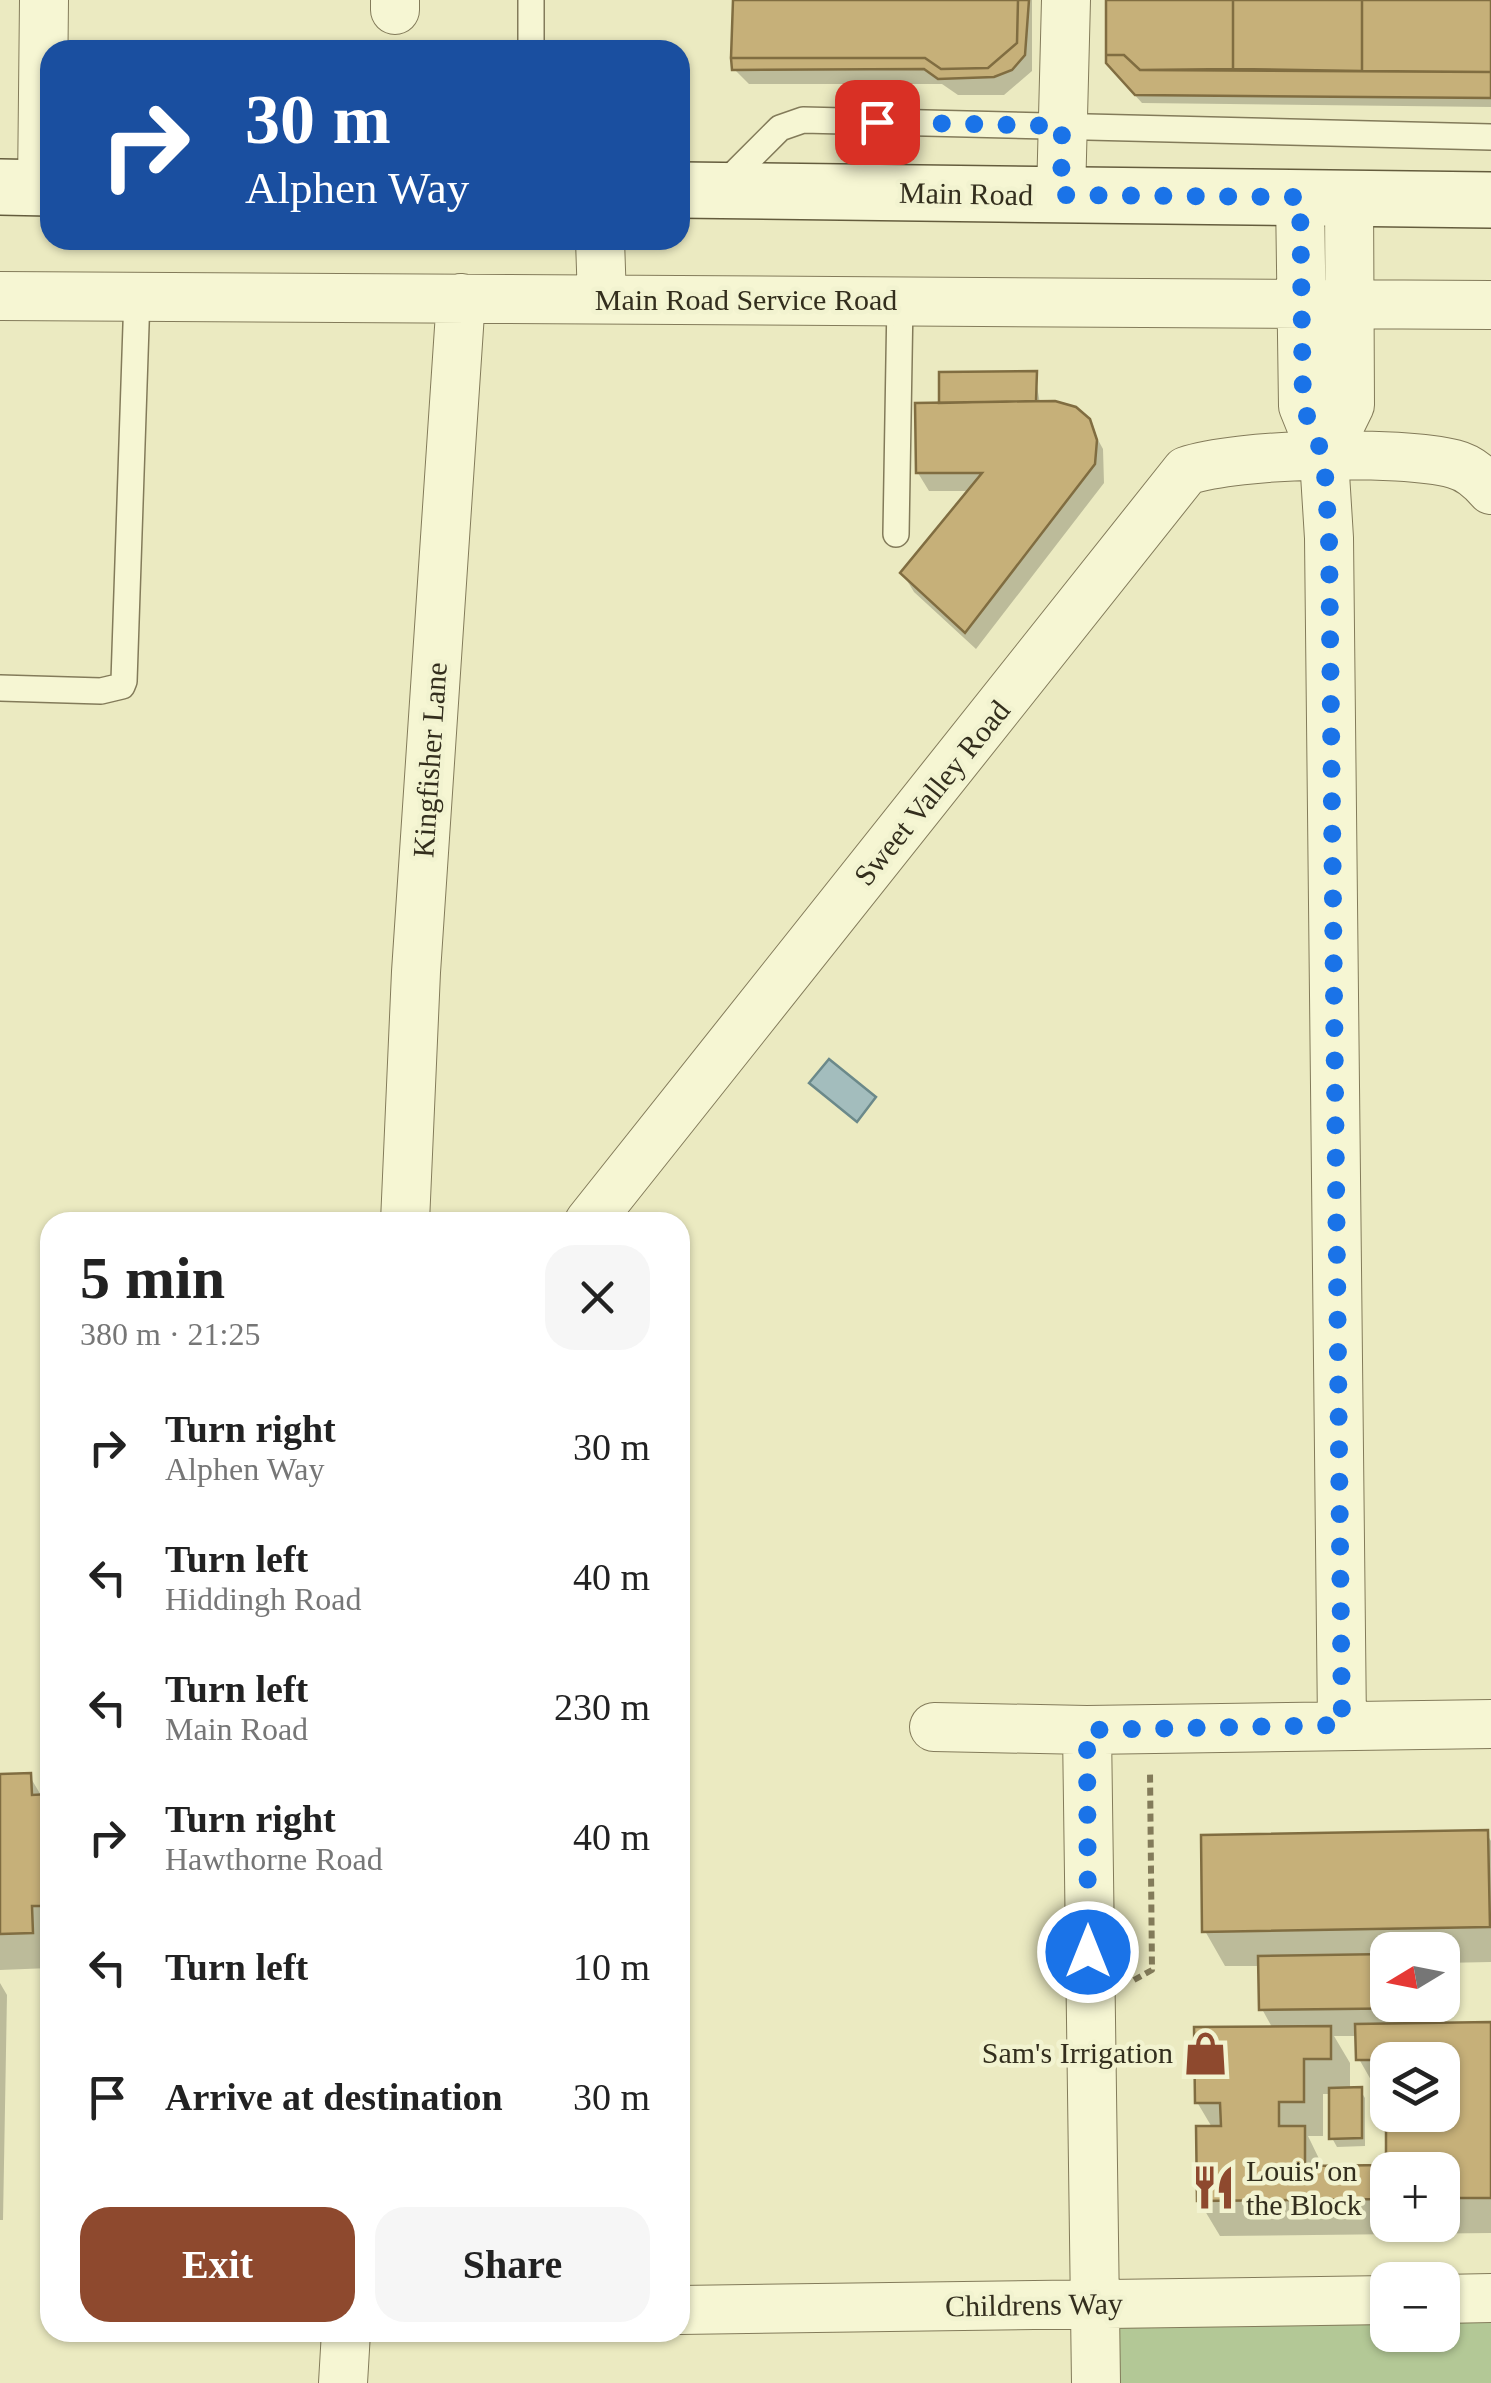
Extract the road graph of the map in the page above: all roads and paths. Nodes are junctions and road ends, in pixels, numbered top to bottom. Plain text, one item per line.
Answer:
1 (44, 0) edge
2 (531, 0) edge
3 (1066, 0) edge
4 (41, 40) edge
5 (531, 40) edge
6 (40, 58) edge
7 (1062, 126) junction
8 (1491, 137) edge
9 (31, 188) edge
10 (699, 190) edge
11 (1061, 195) junction
12 (1325, 198) junction
13 (1491, 200) edge
14 (600, 250) edge
15 (0, 296) edge
16 (137, 296) junction
17 (461, 298) junction
18 (602, 299) junction
19 (900, 301) junction
20 (1302, 304) junction
21 (1350, 304) junction
22 (1491, 305) edge
23 (1324, 458) junction
24 (1491, 490) edge
25 (896, 534) dead end
26 (0, 688) edge
27 (406, 1212) edge
28 (597, 1212) edge
29 (1491, 1724) edge
30 (1342, 1725) junction
31 (934, 1726) dead end
32 (1087, 1730) junction
33 (1491, 2298) edge
34 (1460, 2299) edge
35 (1370, 2300) edge
36 (1094, 2304) junction
37 (690, 2310) edge
38 (345, 2342) edge
39 (342, 2383) edge
40 (1096, 2383) edge

1 - 4 street
2 - 5 lane
3 - 7 street
6 - 9 street
7 - 8 lane
7 - 10 lane
7 - 11 street
10 - 11 main road, Main Road
11 - 12 main road, Main Road
12 - 13 main road, Main Road
12 - 20 street
12 - 21 street
14 - 18 street
15 - 16 street, Main Road Service Road
16 - 17 street, Main Road Service Road
16 - 26 lane
17 - 18 street, Main Road Service Road
17 - 27 street, Kingfisher Lane
18 - 19 street, Main Road Service Road
19 - 20 street, Main Road Service Road
19 - 25 lane
20 - 21 street, Main Road Service Road
20 - 23 street
21 - 22 street, Main Road Service Road
21 - 23 street
23 - 24 street, Sweet Valley Road
23 - 28 street, Sweet Valley Road
23 - 30 street
29 - 30 street
30 - 32 street
31 - 32 street
32 - 36 street
33 - 34 street
35 - 36 street, Childrens Way
36 - 37 street, Childrens Way
36 - 40 street
38 - 39 street

